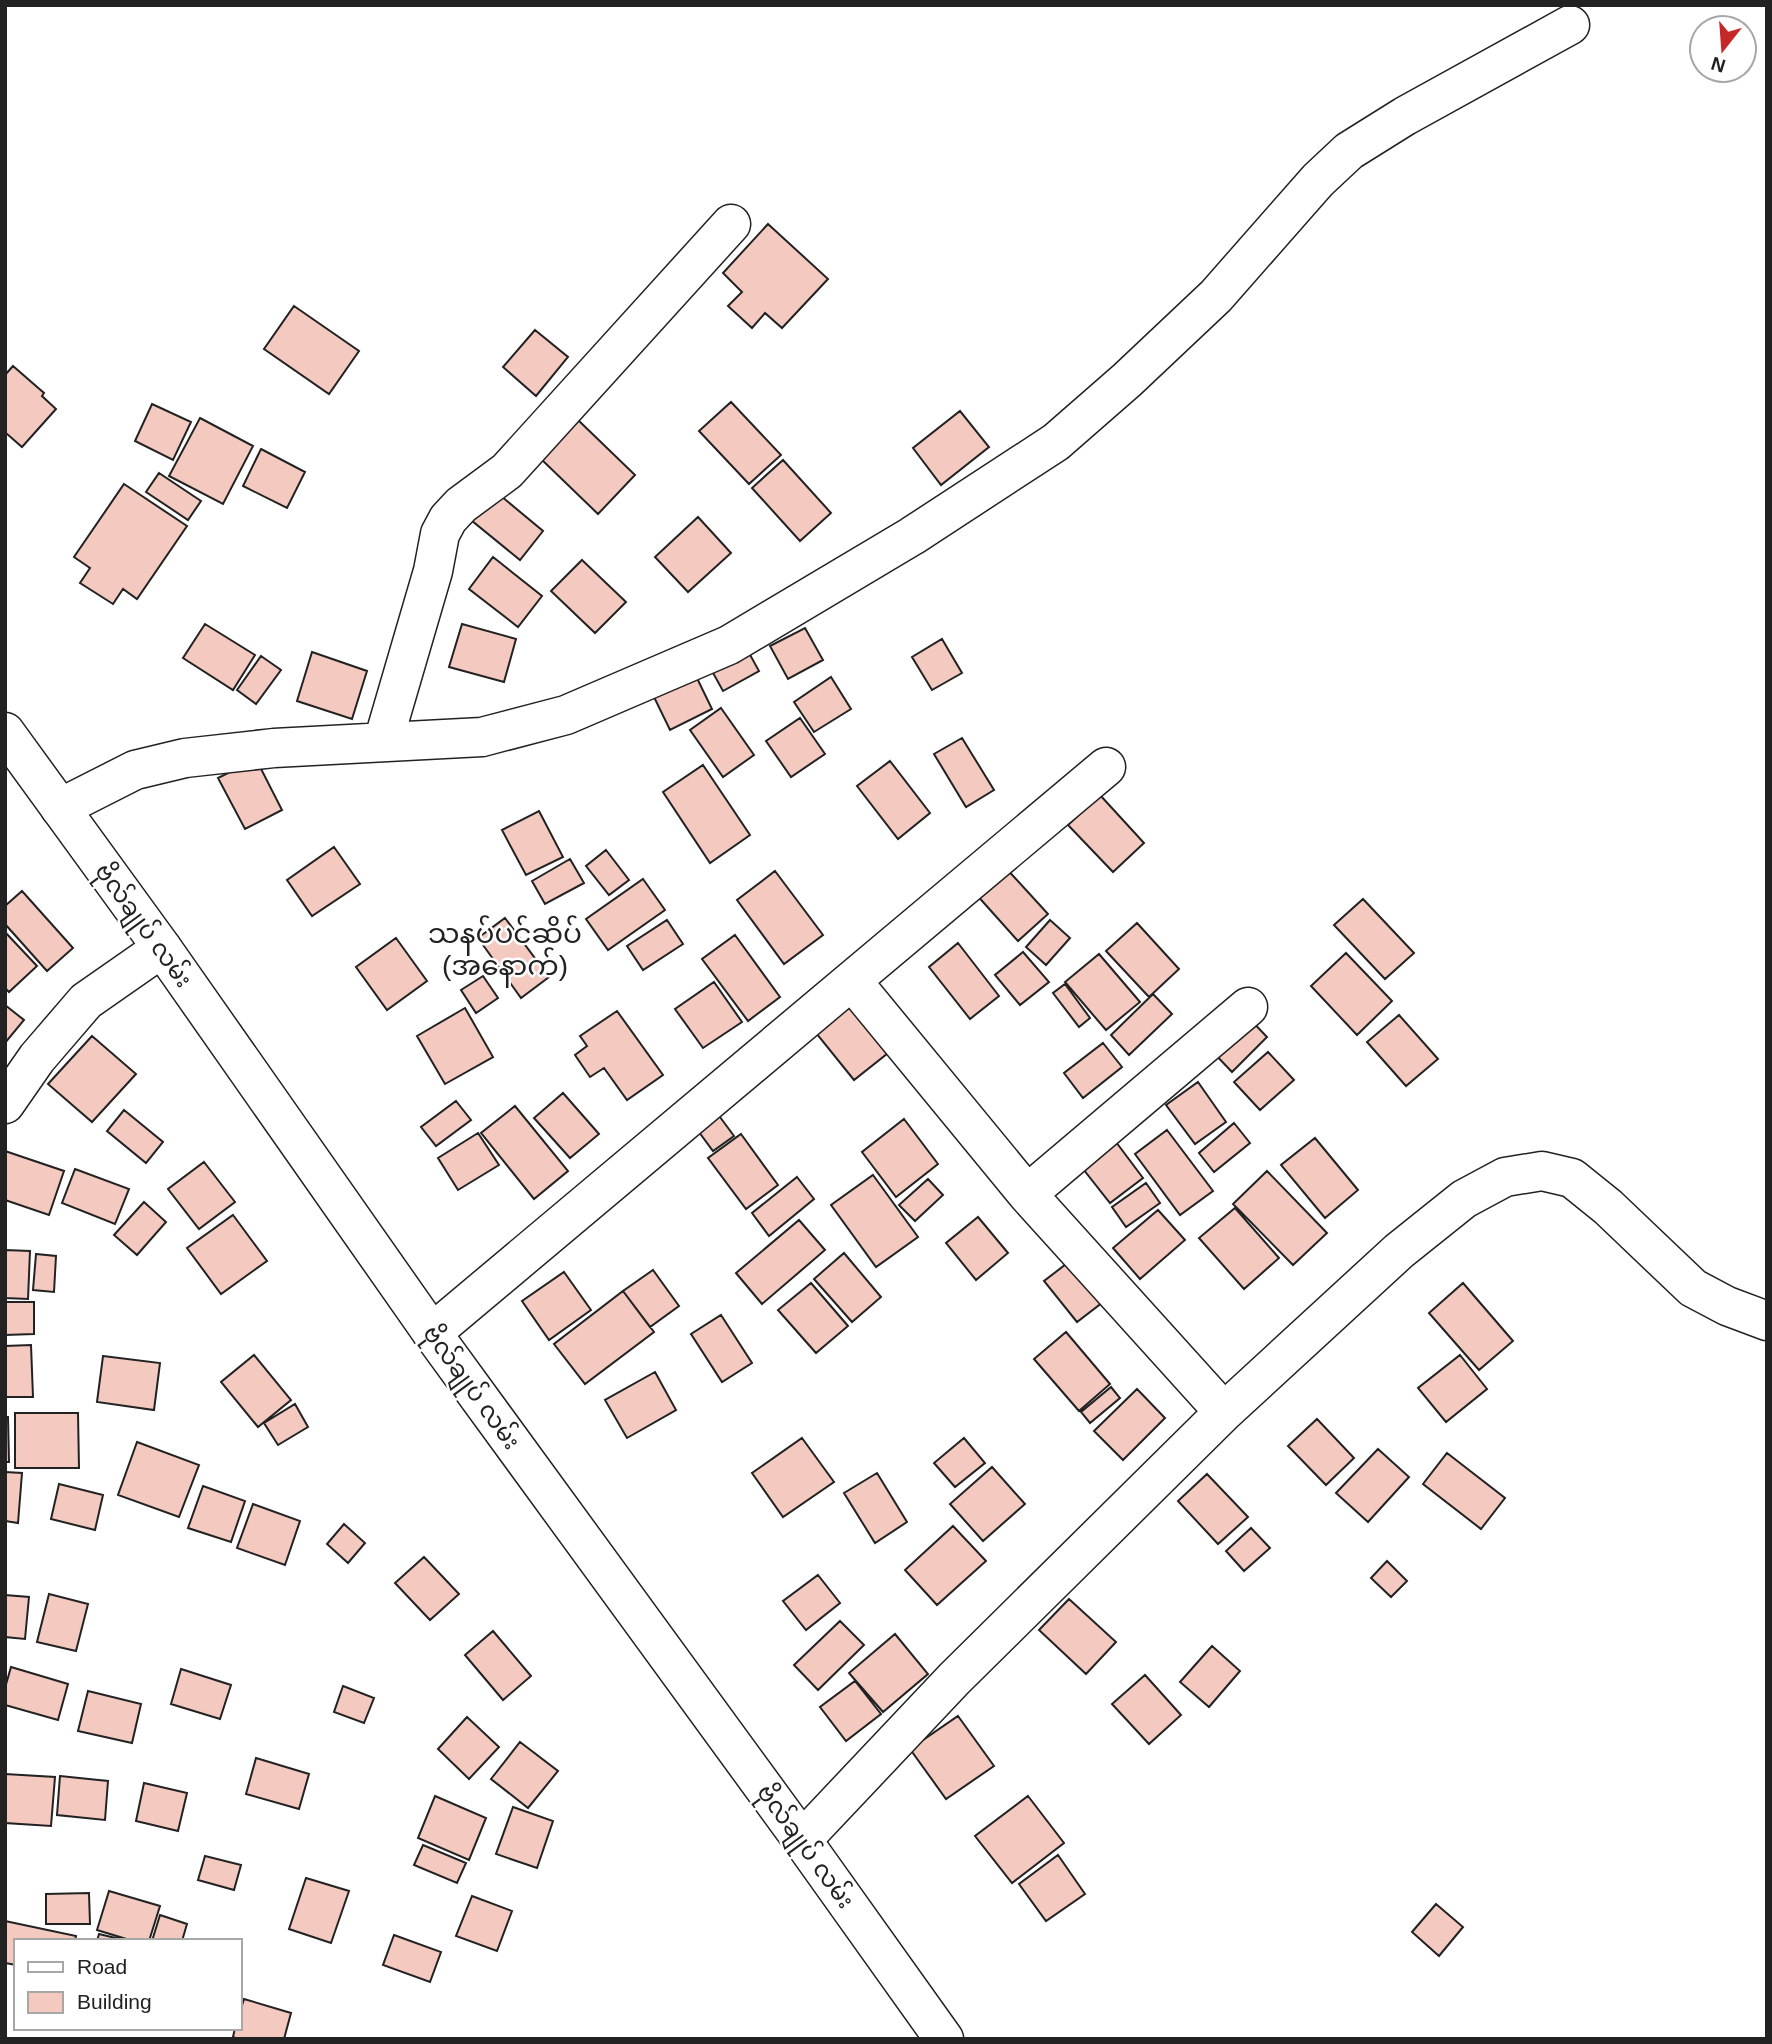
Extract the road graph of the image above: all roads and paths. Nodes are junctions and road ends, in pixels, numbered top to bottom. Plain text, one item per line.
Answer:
1 (1570, 25) dead end
2 (731, 224) dead end
3 (5, 732) edge
4 (383, 742) junction
5 (1106, 767) dead end
6 (60, 808) junction
7 (162, 948) junction
8 (852, 981) junction
9 (1248, 1007) dead end
10 (5, 1104) edge
11 (1027, 1194) junction
12 (1767, 1321) edge
13 (432, 1333) junction
14 (1224, 1412) junction
15 (802, 1840) junction
16 (944, 2039) edge

1 - 4 street
2 - 4 street
3 - 6 street, ဗိုလ်ချုပ် လမ်း
4 - 6 street
5 - 8 street
6 - 7 street, ဗိုလ်ချုပ် လမ်း
7 - 10 street
7 - 13 street, ဗိုလ်ချုပ် လမ်း
8 - 11 street
8 - 13 street
9 - 11 street
11 - 14 street
12 - 14 street
13 - 15 street, ဗိုလ်ချုပ် လမ်း
14 - 15 street
15 - 16 street, ဗိုလ်ချုပ် လမ်း

